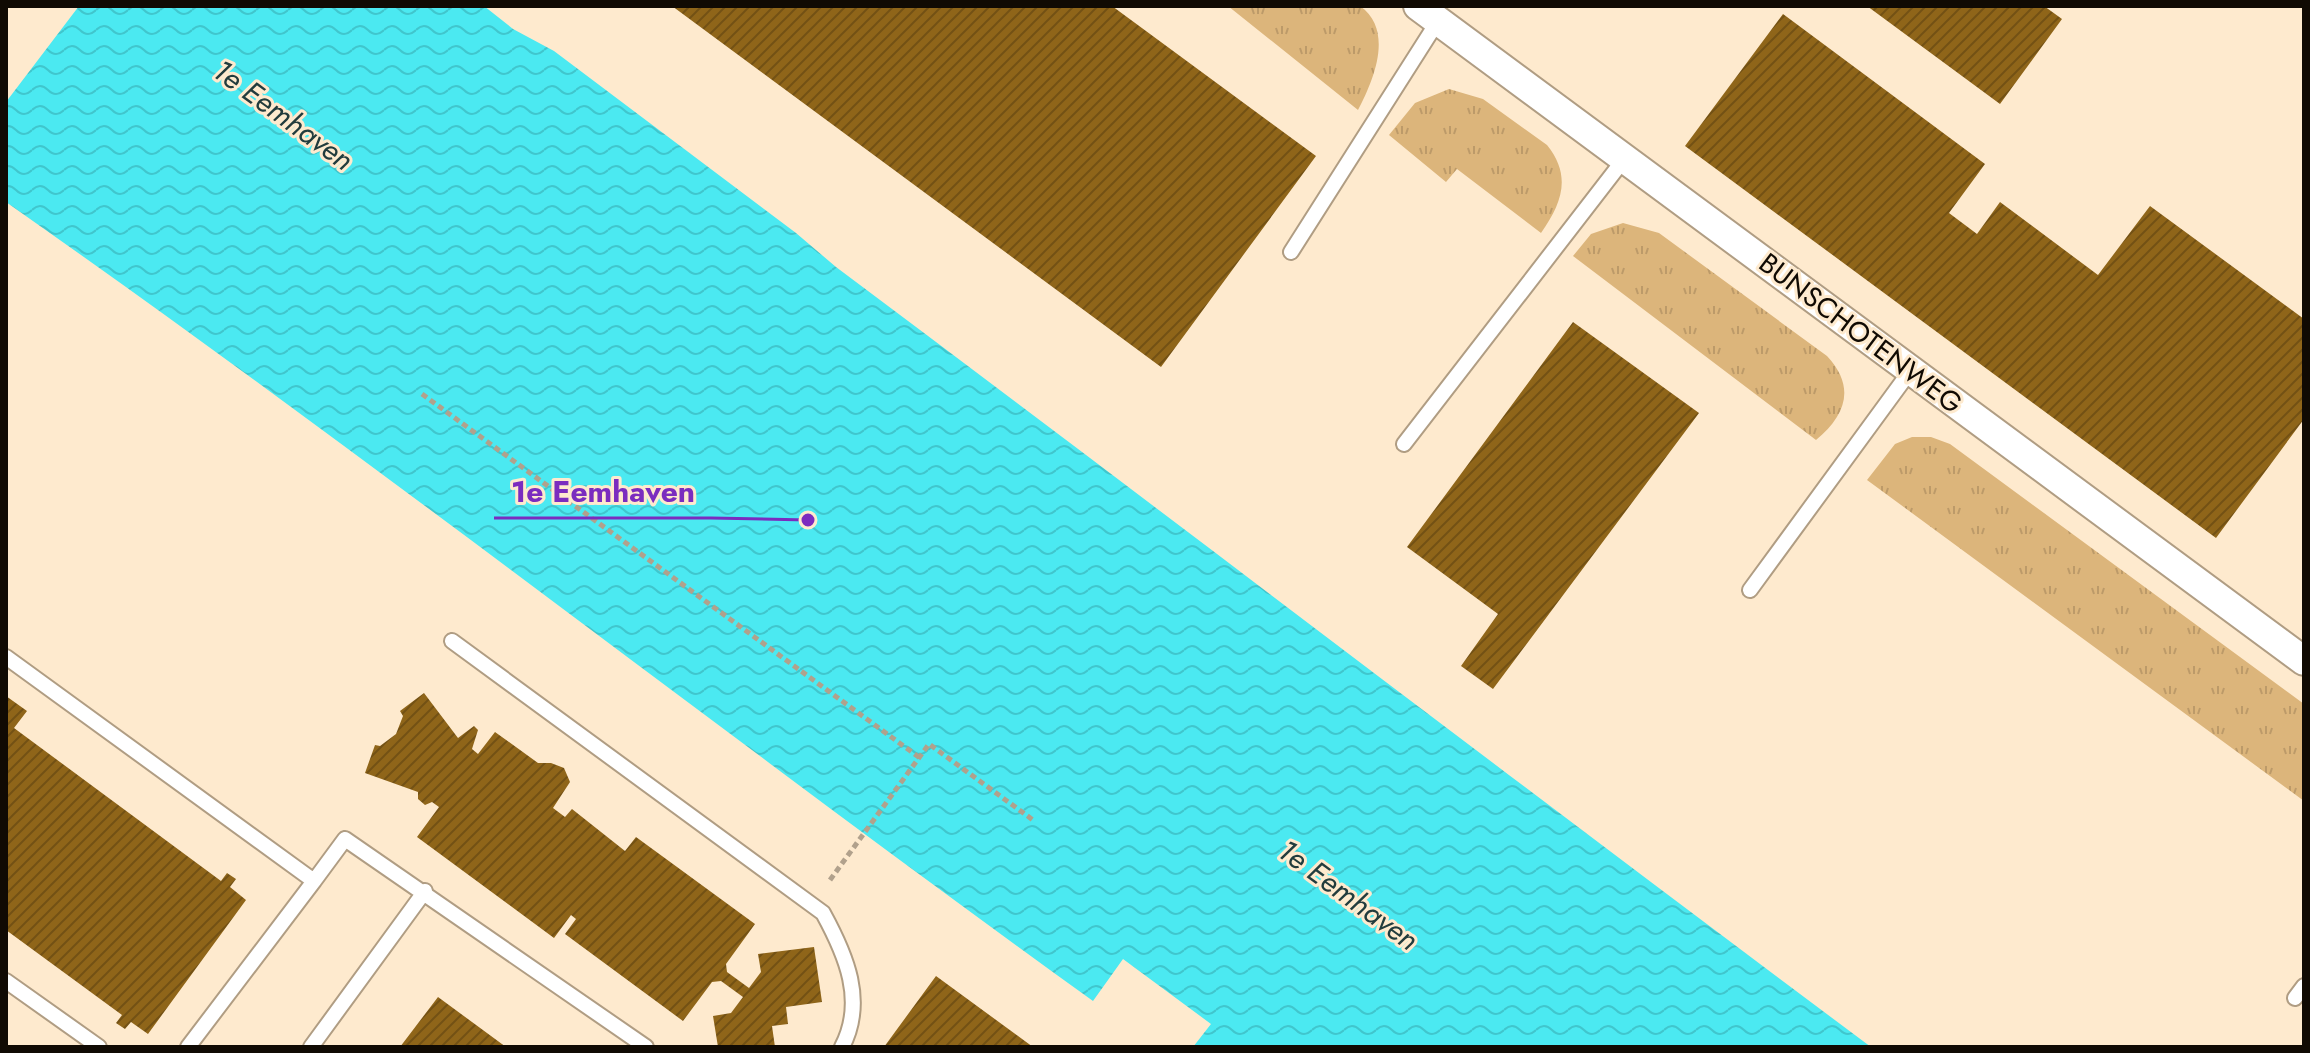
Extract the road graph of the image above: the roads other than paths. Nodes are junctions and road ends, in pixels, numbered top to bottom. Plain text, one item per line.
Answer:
1 (1428, 13) edge
2 (1625, 158) junction
3 (1291, 252) dead end
4 (1911, 370) junction
5 (1404, 444) dead end
6 (1750, 590) dead end
7 (452, 641) dead end
8 (6, 657) edge
9 (2304, 661) edge
10 (314, 881) junction
11 (425, 891) junction
12 (6, 981) edge
13 (99, 1047) edge
14 (188, 1047) edge
15 (311, 1047) edge
16 (646, 1047) edge
17 (842, 1047) edge

1 - 2 street, BUNSCHOTENWEG
1 - 3 lane
2 - 4 street, BUNSCHOTENWEG
2 - 5 lane
4 - 6 lane
4 - 9 street, BUNSCHOTENWEG
7 - 17 lane
8 - 10 lane
10 - 11 lane
10 - 14 lane
11 - 15 lane
11 - 16 lane
12 - 13 lane

